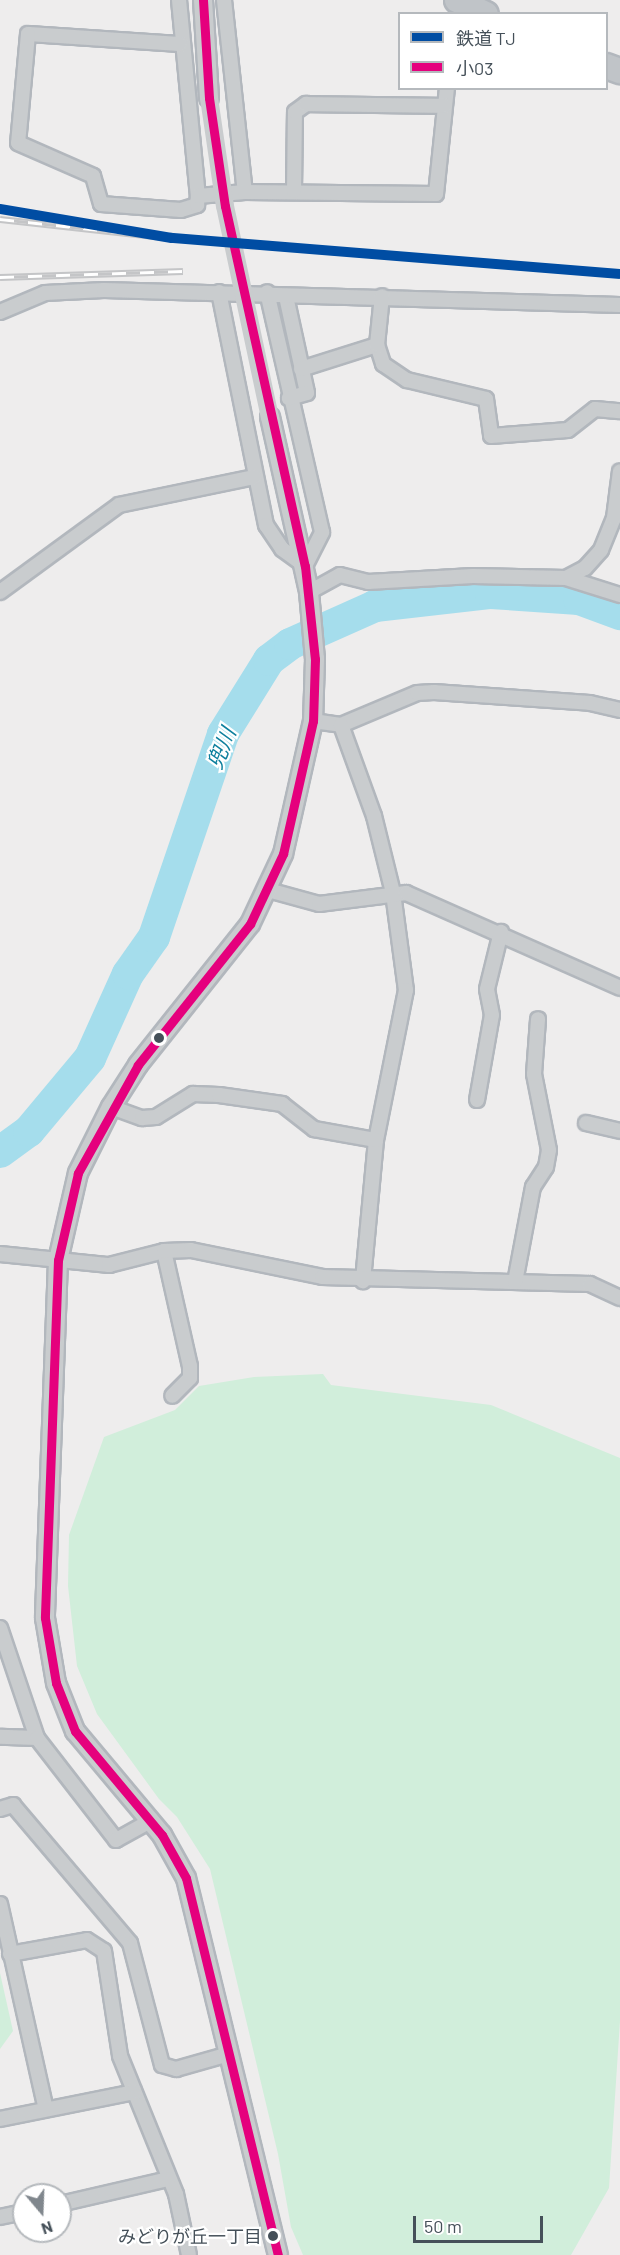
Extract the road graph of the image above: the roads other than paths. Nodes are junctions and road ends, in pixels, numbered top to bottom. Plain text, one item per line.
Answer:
1 (179, 0) edge
2 (203, 0) edge
3 (224, 0) edge
4 (460, 6) edge
5 (480, 12) edge
6 (180, 44) junction
7 (447, 90) edge
8 (444, 106) junction
9 (294, 191) junction
10 (245, 192) junction
11 (198, 196) junction
12 (219, 292) junction
13 (267, 292) junction
14 (382, 296) junction
15 (287, 301) dead end
16 (620, 305) edge
17 (0, 312) edge
18 (377, 345) junction
19 (301, 369) junction
20 (288, 394) junction
21 (243, 400) junction
22 (620, 411) edge
23 (620, 471) edge
24 (254, 477) junction
25 (305, 566) junction
26 (566, 578) junction
27 (0, 592) edge
28 (309, 592) junction
29 (620, 595) edge
30 (620, 710) edge
31 (313, 718) junction
32 (341, 725) junction
33 (268, 890) junction
34 (393, 893) junction
35 (501, 932) junction
36 (620, 988) edge
37 (538, 1019) dead end
38 (477, 1100) dead end
39 (111, 1107) junction
40 (586, 1123) dead end
41 (620, 1131) edge
42 (376, 1140) junction
43 (164, 1251) junction
44 (0, 1254) edge
45 (58, 1260) junction
46 (363, 1281) junction
47 (515, 1282) junction
48 (620, 1298) edge
49 (172, 1396) dead end
50 (0, 1628) edge
51 (0, 1737) edge
52 (37, 1738) junction
53 (0, 1809) edge
54 (150, 1821) junction
55 (0, 1904) edge
56 (10, 1954) junction
57 (229, 2054) junction
58 (134, 2092) junction
59 (46, 2109) junction
60 (0, 2119) edge
61 (168, 2179) junction
62 (72, 2201) edge
63 (189, 2255) edge
64 (278, 2255) edge

1 - 6 street
2 - 25 street, bridge
3 - 10 street
4 - 5 highway
6 - 11 street
6 - 11 street
7 - 8 street
8 - 9 street
8 - 9 street
9 - 10 street
10 - 11 street
12 - 13 street
12 - 17 street
12 - 21 street
13 - 14 street
13 - 20 street
14 - 16 street
14 - 18 street
15 - 19 street
18 - 19 street
18 - 22 street
19 - 20 street
20 - 21 street
20 - 25 street
21 - 24 street
23 - 26 street
24 - 25 street
24 - 27 street
25 - 28 street
26 - 28 street
26 - 29 street
28 - 31 street
30 - 32 street
31 - 32 street
31 - 33 street
32 - 34 street
33 - 34 street
33 - 39 street
34 - 35 street
34 - 42 street
35 - 36 street
35 - 38 street
37 - 47 street
39 - 42 street
39 - 45 street
40 - 41 street
42 - 46 street
43 - 45 street
43 - 46 street
43 - 49 street
44 - 45 street
45 - 54 street
46 - 47 street
47 - 48 street
50 - 52 street
51 - 52 street
52 - 54 street
53 - 57 street
54 - 57 street
55 - 56 street
56 - 58 street
56 - 59 street
57 - 64 street
58 - 59 street
58 - 61 street
59 - 60 street
61 - 62 street
61 - 63 street

